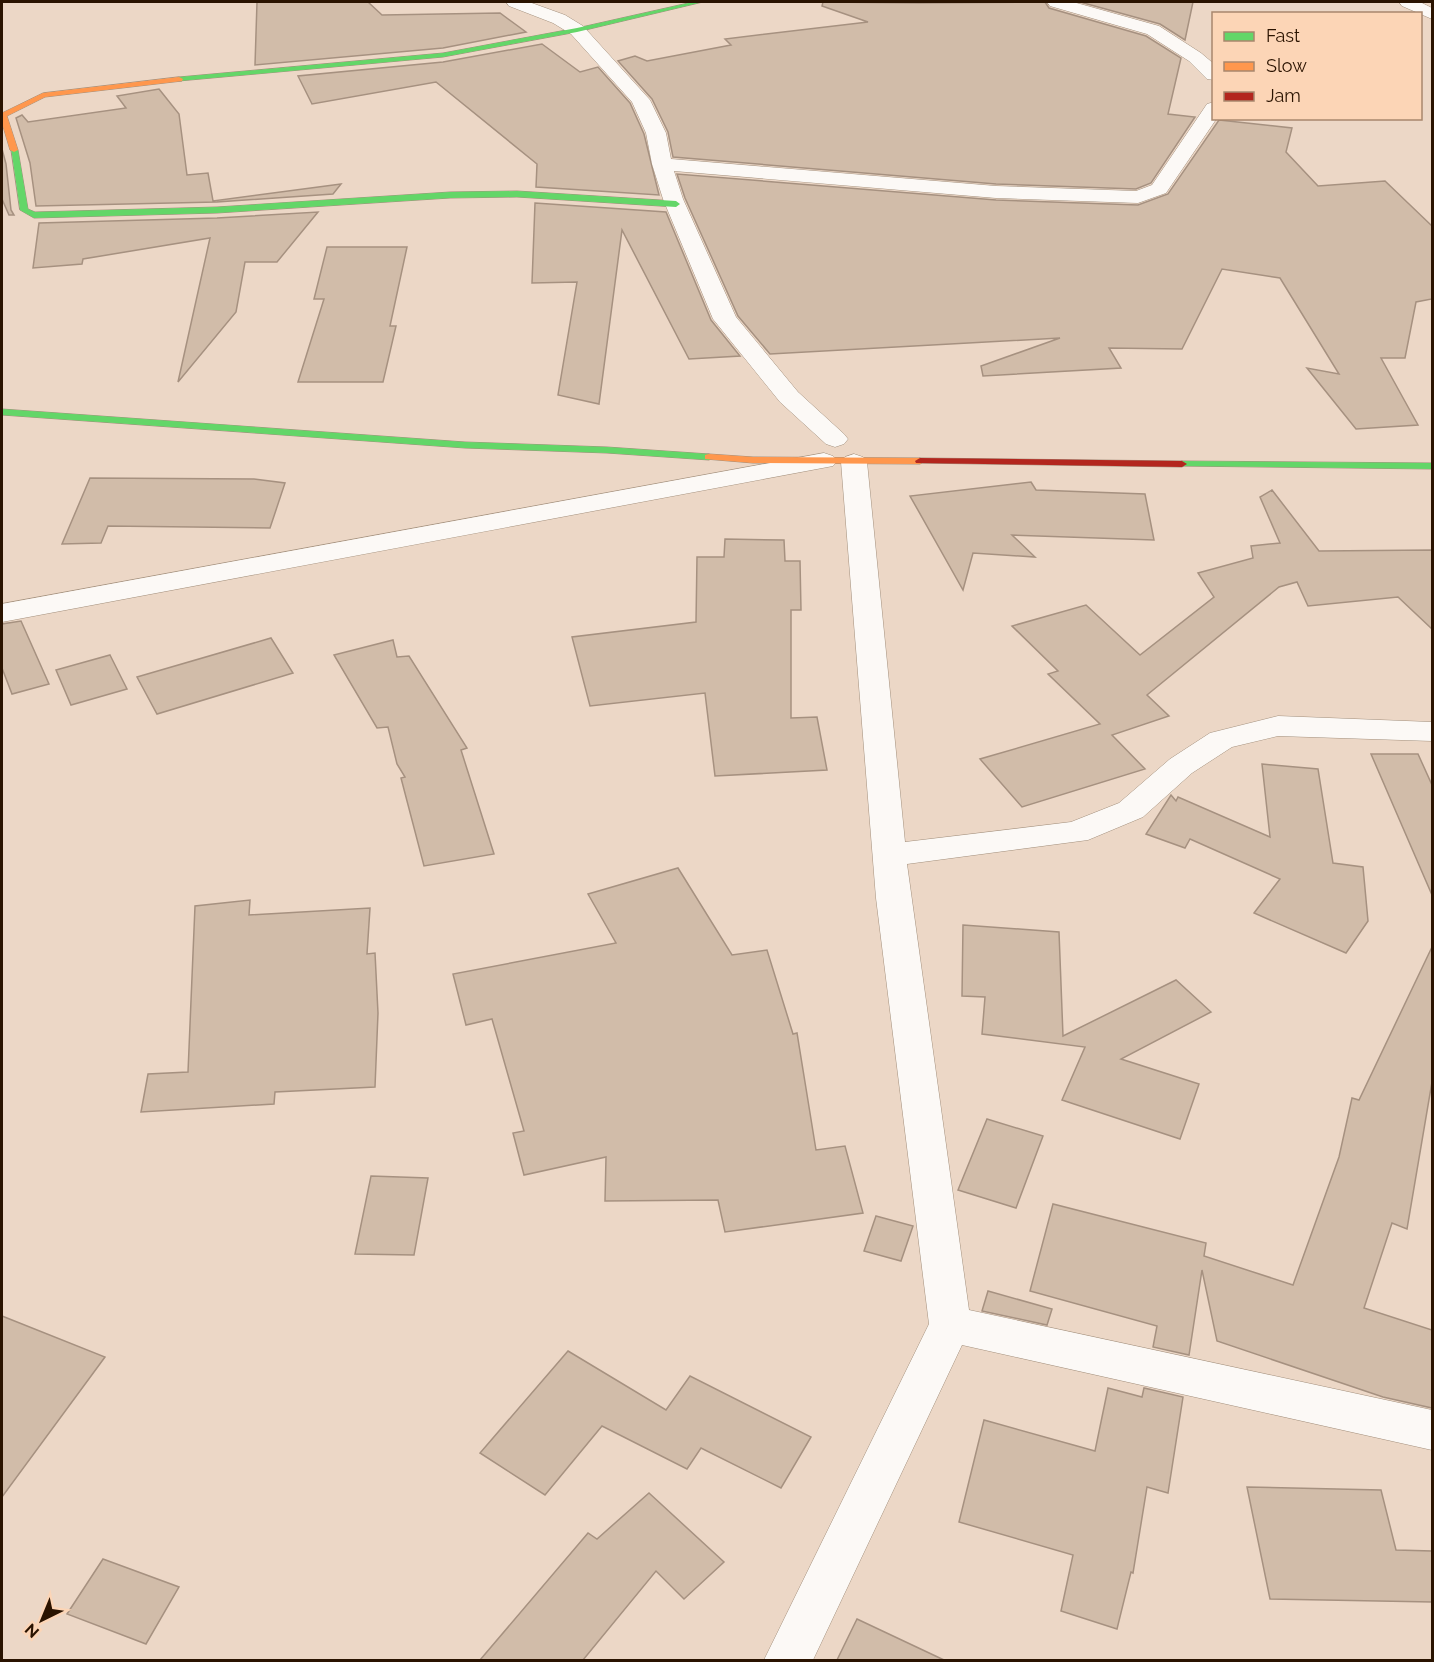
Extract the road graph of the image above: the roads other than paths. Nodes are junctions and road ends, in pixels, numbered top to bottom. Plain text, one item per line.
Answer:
1 (515, 2) edge
2 (700, 2) edge
3 (1056, 2) edge
4 (1408, 2) edge
5 (1432, 14) edge
6 (577, 30) junction
7 (1212, 73) edge
8 (1212, 111) edge
9 (662, 164) junction
10 (676, 204) junction
11 (2, 412) edge
12 (695, 442) dead end
13 (834, 448) junction
14 (607, 450) junction
15 (1432, 466) edge
16 (2, 613) edge
17 (1432, 731) edge
18 (889, 855) junction
19 (950, 1324) junction
20 (1432, 1430) edge
21 (788, 1660) edge

1 - 6 street
2 - 6 street
3 - 7 street
4 - 5 street
6 - 9 street
6 - 10 street
8 - 9 street
9 - 10 street
10 - 13 street
11 - 14 street
12 - 14 street
13 - 14 street
13 - 15 street
13 - 16 street
13 - 18 street
17 - 18 street
18 - 19 street
19 - 20 street
19 - 21 street

